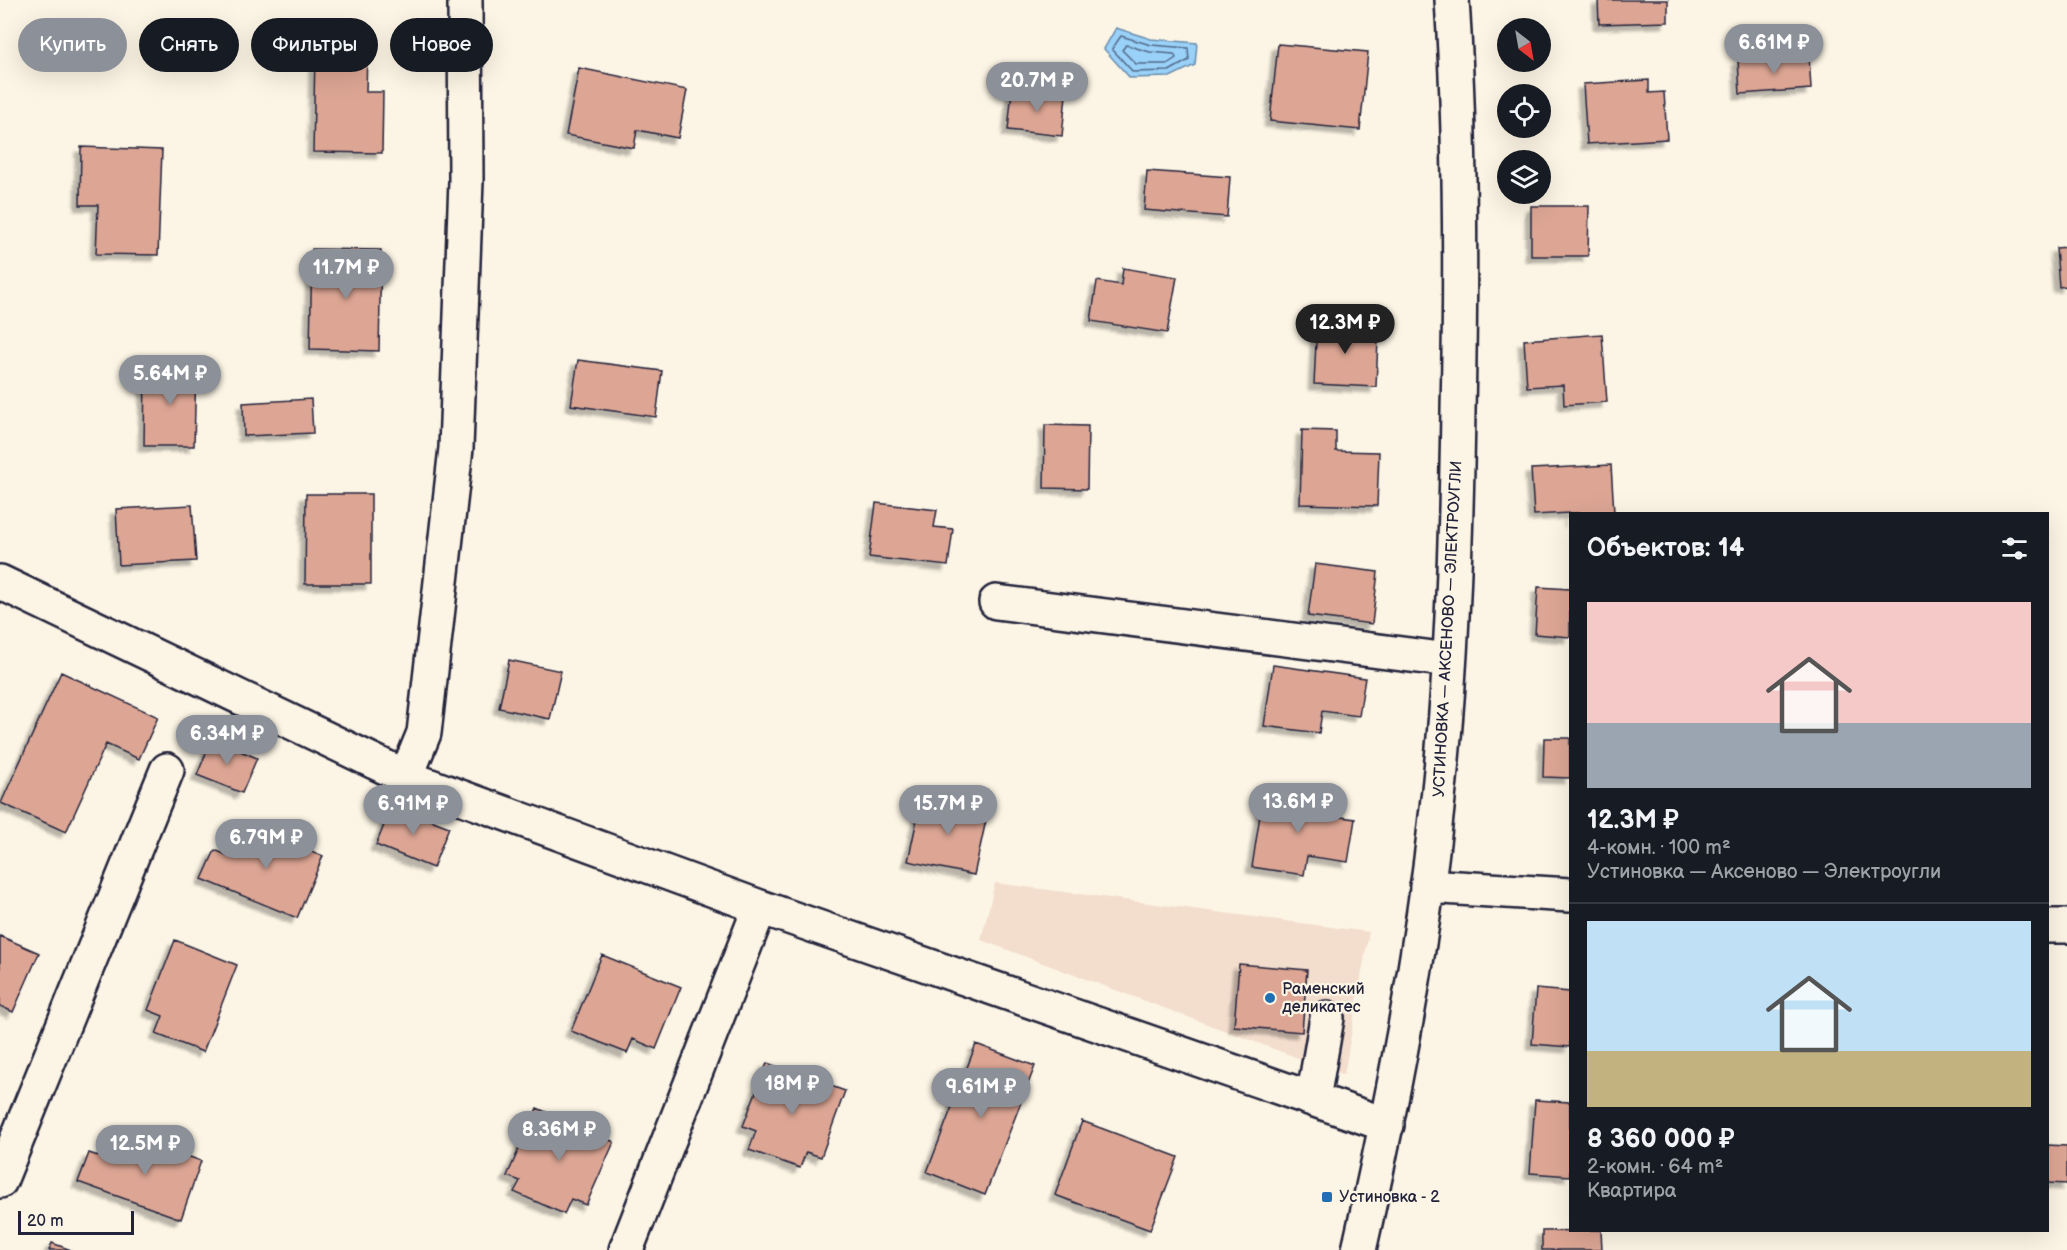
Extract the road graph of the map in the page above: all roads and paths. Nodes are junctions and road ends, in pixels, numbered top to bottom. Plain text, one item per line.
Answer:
1 (465, 0) edge
2 (1452, 0) edge
3 (0, 582) edge
4 (996, 602) dead end
5 (1449, 660) junction
6 (167, 770) dead end
7 (406, 777) junction
8 (1426, 886) junction
9 (1569, 895) edge
10 (760, 907) junction
11 (2049, 926) edge
12 (2067, 926) edge
13 (1327, 1018) dead end
14 (1312, 1099) junction
15 (1387, 1125) junction
16 (0, 1181) edge
17 (626, 1250) edge
18 (1359, 1250) edge

1 - 7 street
2 - 5 street, УСТИНОВКА — АКСЕНОВО — ЭЛЕКТРОУГЛИ
3 - 7 street
4 - 5 street
5 - 8 street, УСТИНОВКА — АКСЕНОВО — ЭЛЕКТРОУГЛИ
6 - 16 street
7 - 10 street
8 - 9 street
8 - 15 street, УСТИНОВКА — АКСЕНОВО — ЭЛЕКТРОУГЛИ
10 - 14 street
10 - 17 street
11 - 12 street
13 - 14 street
14 - 15 street
15 - 18 street, УСТИНОВКА — АКСЕНОВО — ЭЛЕКТРОУГЛИ

